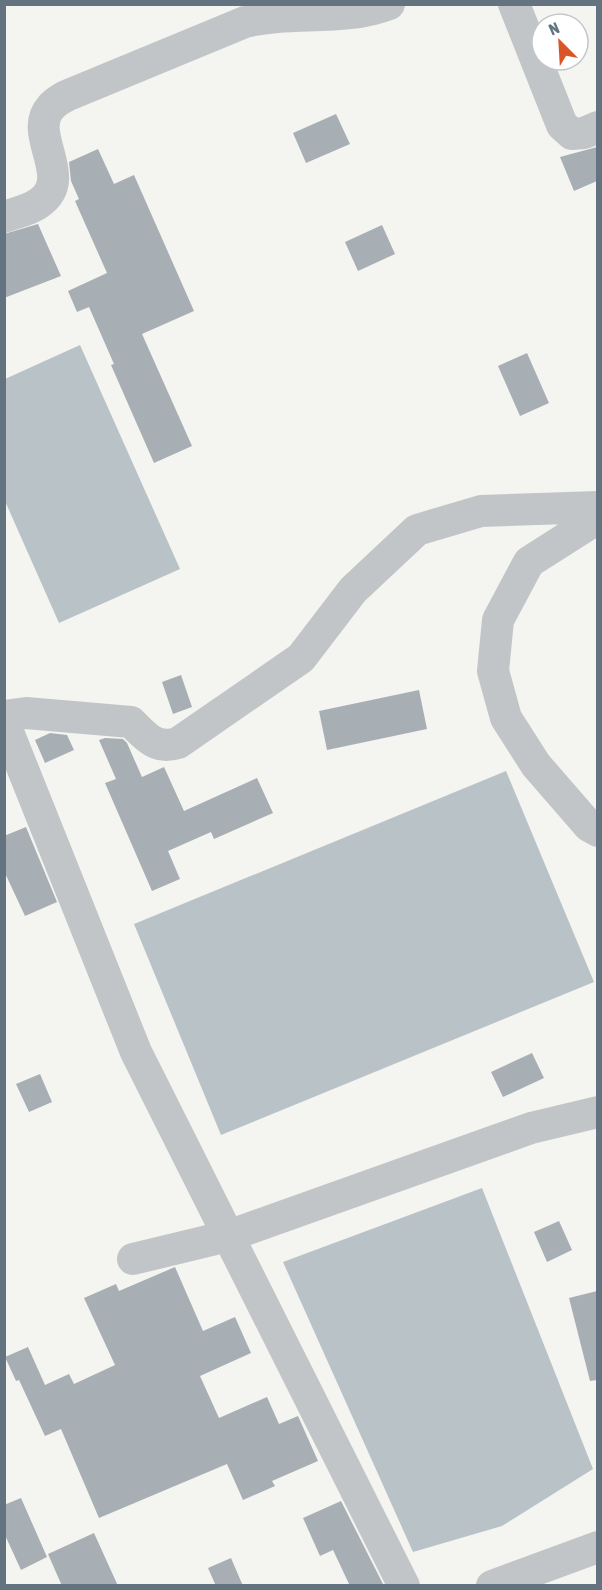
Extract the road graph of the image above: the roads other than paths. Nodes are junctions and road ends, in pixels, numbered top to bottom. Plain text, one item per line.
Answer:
1 (389, 4) edge
2 (514, 4) edge
3 (597, 127) edge
4 (4, 218) edge
5 (597, 507) edge
6 (597, 518) edge
7 (4, 716) edge
8 (4, 722) edge
9 (597, 831) edge
10 (597, 1112) edge
11 (228, 1236) junction
12 (133, 1258) dead end
13 (597, 1547) edge
14 (404, 1586) edge
15 (492, 1586) edge

1 - 4 street
2 - 3 street
5 - 7 street
6 - 9 street
8 - 11 street
10 - 11 street
11 - 12 street
11 - 14 street
13 - 15 street

